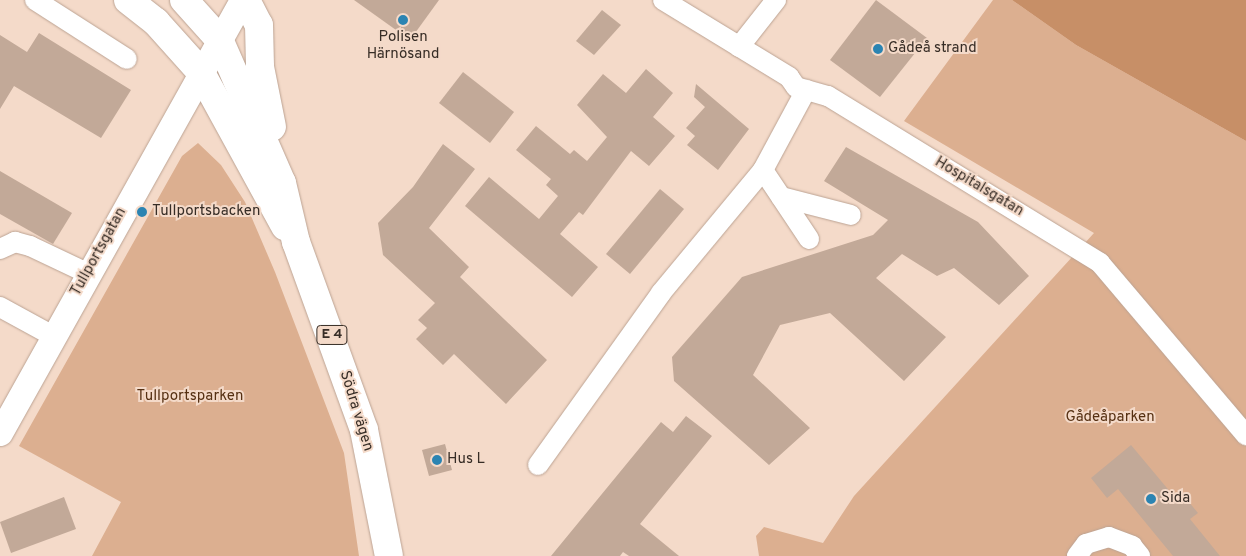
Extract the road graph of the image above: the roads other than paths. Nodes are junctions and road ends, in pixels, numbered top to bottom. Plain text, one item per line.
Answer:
1 (35, 0) edge
2 (128, 0) edge
3 (184, 0) edge
4 (242, 0) edge
5 (246, 0) edge
6 (663, 0) edge
7 (776, 0) edge
8 (219, 39) junction
9 (739, 47) junction
10 (128, 59) dead end
11 (200, 71) junction
12 (806, 90) junction
13 (763, 170) junction
14 (282, 183) junction
15 (781, 197) junction
16 (851, 215) dead end
17 (809, 239) dead end
18 (296, 242) junction
19 (0, 249) edge
20 (88, 273) junction
21 (0, 307) edge
22 (53, 336) junction
23 (1, 427) edge
24 (1246, 435) edge
25 (538, 465) dead end
26 (389, 556) edge
27 (1077, 556) edge
28 (1140, 556) edge

1 - 10 street
2 - 11 highway, Södra vägen / E 4
3 - 8 highway, Södra vägen / E 4
4 - 8 main road, Tullportsgatan
5 - 14 highway
6 - 9 street, Hospitalsgatan
7 - 9 street
8 - 11 main road, Tullportsgatan
8 - 14 highway, Södra vägen / E 4
9 - 12 street, Hospitalsgatan
11 - 18 highway, Södra vägen / E 4
11 - 20 main road, Tullportsgatan
12 - 13 street
12 - 24 street, Hospitalsgatan
13 - 15 street
13 - 25 street
14 - 18 highway, Södra vägen / E 4
15 - 16 street
15 - 17 street
18 - 26 highway, Södra vägen / E 4
19 - 20 street
20 - 22 main road, Tullportsgatan
21 - 22 street
22 - 23 main road, Tullportsgatan
27 - 28 street

